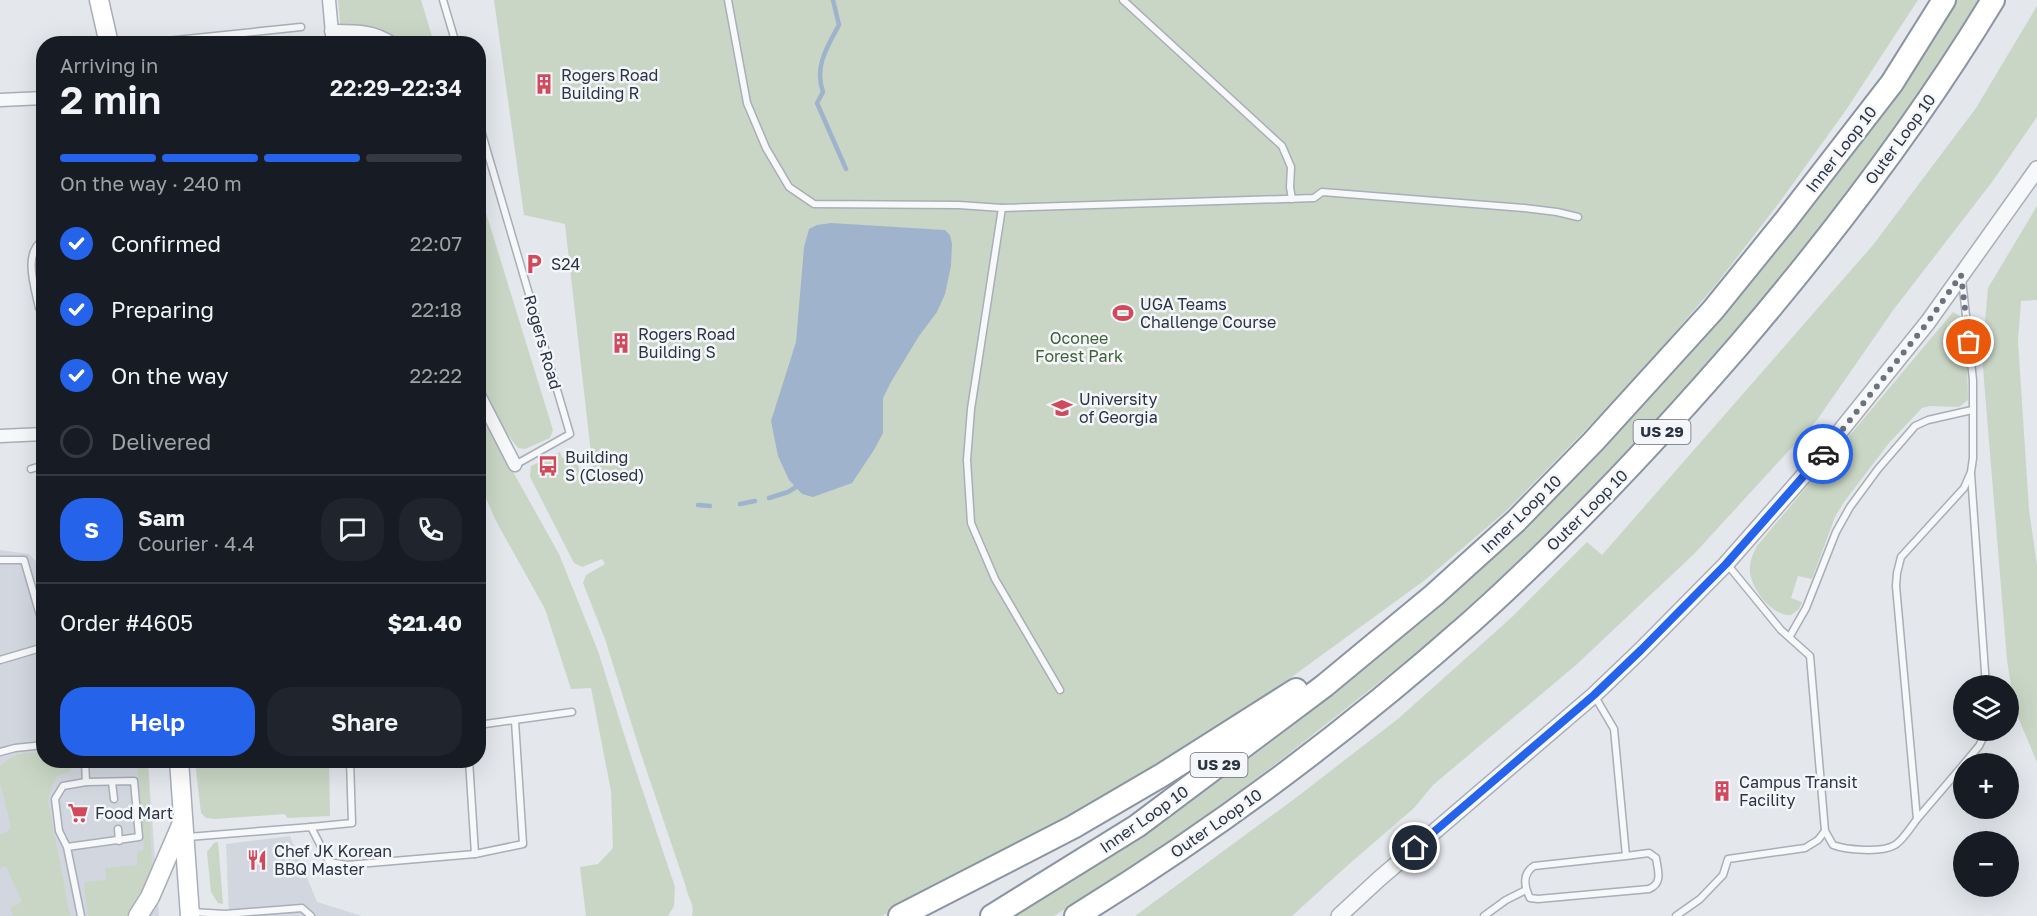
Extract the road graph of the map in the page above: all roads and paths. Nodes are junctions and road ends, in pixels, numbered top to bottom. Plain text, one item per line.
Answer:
1 (99, 0) edge
2 (329, 0) edge
3 (443, 0) edge
4 (728, 0) edge
5 (1123, 0) edge
6 (1944, 0) edge
7 (1993, 0) edge
8 (302, 27) dead end
9 (107, 36) edge
10 (215, 36) edge
11 (332, 36) edge
12 (337, 36) edge
13 (379, 36) edge
14 (454, 36) edge
15 (36, 98) edge
16 (0, 100) edge
17 (486, 147) edge
18 (2035, 176) edge
19 (1292, 199) junction
20 (1002, 208) junction
21 (1578, 217) dead end
22 (36, 245) edge
23 (1961, 275) junction
24 (36, 294) edge
25 (486, 409) edge
26 (1972, 410) junction
27 (36, 434) edge
28 (0, 436) edge
29 (514, 465) joint
30 (36, 467) edge
31 (31, 469) dead end
32 (1971, 472) junction
33 (0, 560) edge
34 (1726, 564) junction
35 (1434, 595) junction
36 (36, 601) edge
37 (1790, 636) junction
38 (36, 649) edge
39 (0, 660) edge
40 (1985, 675) edge
41 (1060, 690) dead end
42 (1594, 695) junction
43 (572, 712) dead end
44 (515, 721) junction
45 (486, 724) edge
46 (36, 747) edge
47 (0, 752) edge
48 (85, 768) edge
49 (180, 768) edge
50 (350, 768) edge
51 (470, 768) edge
52 (1953, 777) edge
53 (86, 782) junction
54 (112, 782) junction
55 (114, 799) dead end
56 (1917, 819) junction
57 (311, 826) junction
58 (118, 829) dead end
59 (184, 830) junction
60 (1825, 831) junction
61 (119, 841) junction
62 (68, 847) junction
63 (475, 854) junction
64 (1626, 856) junction
65 (1118, 890) junction
66 (1526, 891) junction
67 (185, 915) edge
68 (81, 916) edge
69 (138, 916) edge
70 (310, 916) edge
71 (900, 916) edge
72 (992, 916) edge
73 (1076, 916) edge
74 (1093, 916) edge
75 (1340, 916) edge
76 (1484, 916) edge
77 (1676, 916) edge

1 - 9 main road
2 - 11 street
3 - 14 lane
4 - 20 lane
5 - 19 lane
6 - 35 highway, Inner Loop 10 / US 29
7 - 65 highway, Outer Loop 10 / US 29
8 - 10 lane
12 - 13 street
15 - 16 street
17 - 29 lane, Rogers Road
18 - 23 street
19 - 20 lane
19 - 21 lane
20 - 41 lane
22 - 24 lane
23 - 26 lane
23 - 34 street
25 - 29 street
26 - 32 lane
26 - 37 lane
27 - 28 street
30 - 31 lane
32 - 40 lane
32 - 56 lane
33 - 36 lane
34 - 37 lane
34 - 42 street
35 - 71 highway
35 - 72 highway, Inner Loop 10 / US 29
37 - 60 lane
38 - 39 lane
42 - 64 lane
42 - 75 street
43 - 44 lane
44 - 45 lane
44 - 63 lane
46 - 47 lane
48 - 53 lane
49 - 59 main road
50 - 57 lane
51 - 63 lane
52 - 56 lane
53 - 54 lane
53 - 62 lane
54 - 55 lane
54 - 61 lane
56 - 60 lane
57 - 59 lane
57 - 63 lane
58 - 61 lane
59 - 67 main road
59 - 69 main road
60 - 77 lane
61 - 62 lane
62 - 68 lane
64 - 66 lane
64 - 66 lane
65 - 73 highway, Outer Loop 10 / US 29
65 - 74 highway
66 - 76 lane
67 - 70 lane

